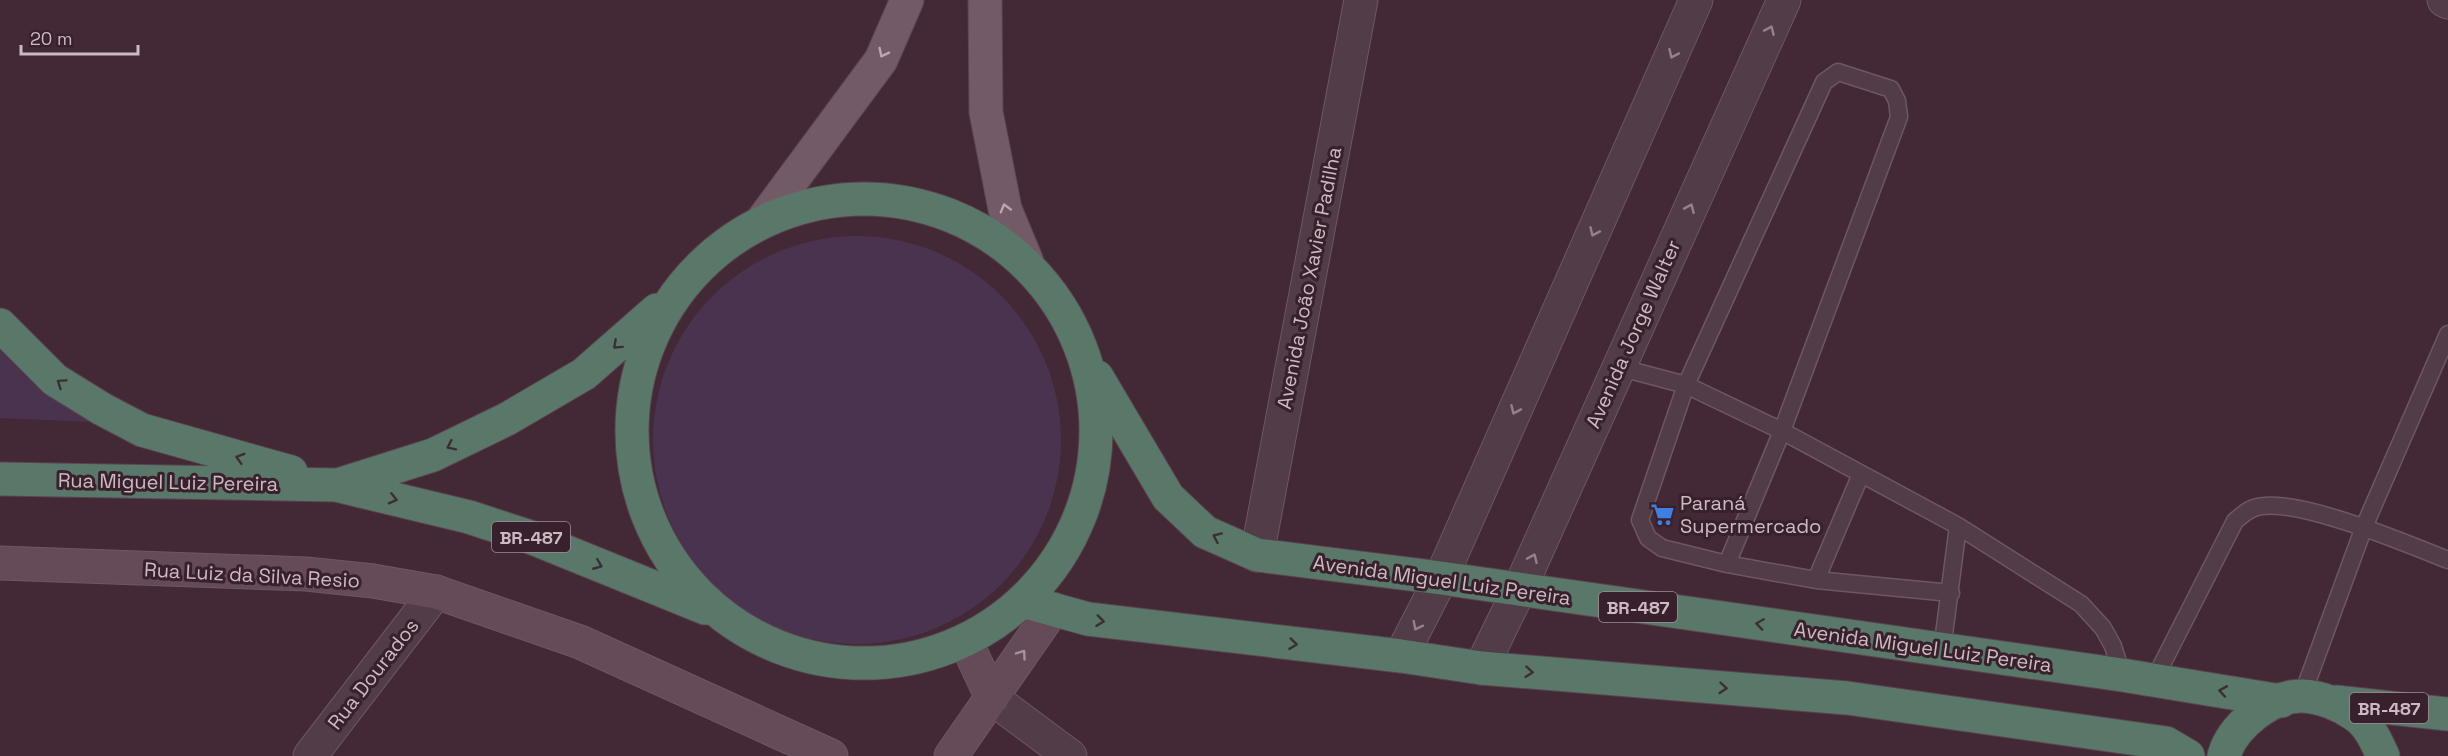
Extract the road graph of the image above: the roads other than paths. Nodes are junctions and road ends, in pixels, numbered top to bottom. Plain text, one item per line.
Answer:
1 (907, 0) edge
2 (985, 0) edge
3 (1361, 0) edge
4 (1696, 0) edge
5 (1784, 0) edge
6 (762, 221) junction
7 (1027, 262) junction
8 (676, 293) junction
9 (0, 325) edge
10 (2448, 334) edge
11 (1087, 361) junction
12 (1618, 367) junction
13 (1686, 385) junction
14 (1782, 431) junction
15 (1861, 474) junction
16 (0, 479) edge
17 (336, 485) junction
18 (1958, 526) junction
19 (2364, 527) junction
20 (1257, 555) junction
21 (2448, 560) edge
22 (0, 563) edge
23 (1727, 564) junction
24 (1441, 578) junction
25 (1816, 580) junction
26 (1519, 590) junction
27 (436, 592) junction
28 (1951, 593) junction
29 (1038, 605) junction
30 (718, 613) junction
31 (966, 642) junction
32 (1942, 650) junction
33 (1401, 656) junction
34 (1481, 668) junction
35 (2122, 675) junction
36 (2154, 680) junction
37 (992, 698) junction
38 (2305, 700) junction
39 (2448, 714) edge
40 (310, 756) edge
41 (831, 756) edge
42 (951, 756) edge
43 (1070, 756) edge
44 (2188, 756) edge
45 (2224, 756) edge
46 (2383, 756) edge

1 -> 6 main road
7 -> 2 main road
3 - 20 street, Avenida João Xavier Padilha
4 -> 24 street
12 -> 5 street, Avenida Jorge Walter
6 - 7 highway
6 - 8 highway
7 - 11 highway
8 -> 17 highway, Rua Miguel Luiz Pereira / BR-487
8 - 30 highway
17 -> 9 highway
10 - 19 lane
20 -> 11 highway, Avenida Miguel Luiz Pereira / BR-487
11 - 29 highway
12 - 13 lane
26 -> 12 street, Avenida Jorge Walter
13 - 14 lane
13 - 14 lane
13 - 23 lane
14 - 15 lane
14 - 23 lane
15 - 18 lane
15 - 25 lane
16 - 17 highway, Rua Miguel Luiz Pereira / BR-487
17 -> 30 highway, Rua Miguel Luiz Pereira / BR-487
18 - 28 lane
18 - 35 lane
19 - 21 lane
19 - 36 lane
19 - 38 lane
20 - 24 highway, Avenida Miguel Luiz Pereira / BR-487
22 - 27 street, Rua Luiz da Silva Resio
23 - 25 lane
24 - 26 highway, Avenida Miguel Luiz Pereira / BR-487
24 -> 33 street
25 - 28 lane
32 -> 26 highway, Avenida Miguel Luiz Pereira / BR-487
26 - 34 street, Avenida Jorge Walter
27 - 40 street, Rua Dourados
27 - 41 street, Rua Luiz da Silva Resio
28 - 32 lane
29 - 31 highway
29 -> 33 highway
37 -> 29 street
30 - 31 highway
31 - 37 street
32 - 35 highway, Avenida Miguel Luiz Pereira / BR-487
33 - 34 highway
34 -> 44 highway
35 - 36 highway, Avenida Miguel Luiz Pereira / BR-487
38 -> 36 highway, Avenida Miguel Luiz Pereira / BR-487
37 - 42 street
37 - 43 street
38 - 39 highway, Avenida Miguel Luiz Pereira / BR-487
38 - 45 highway
38 - 46 highway

